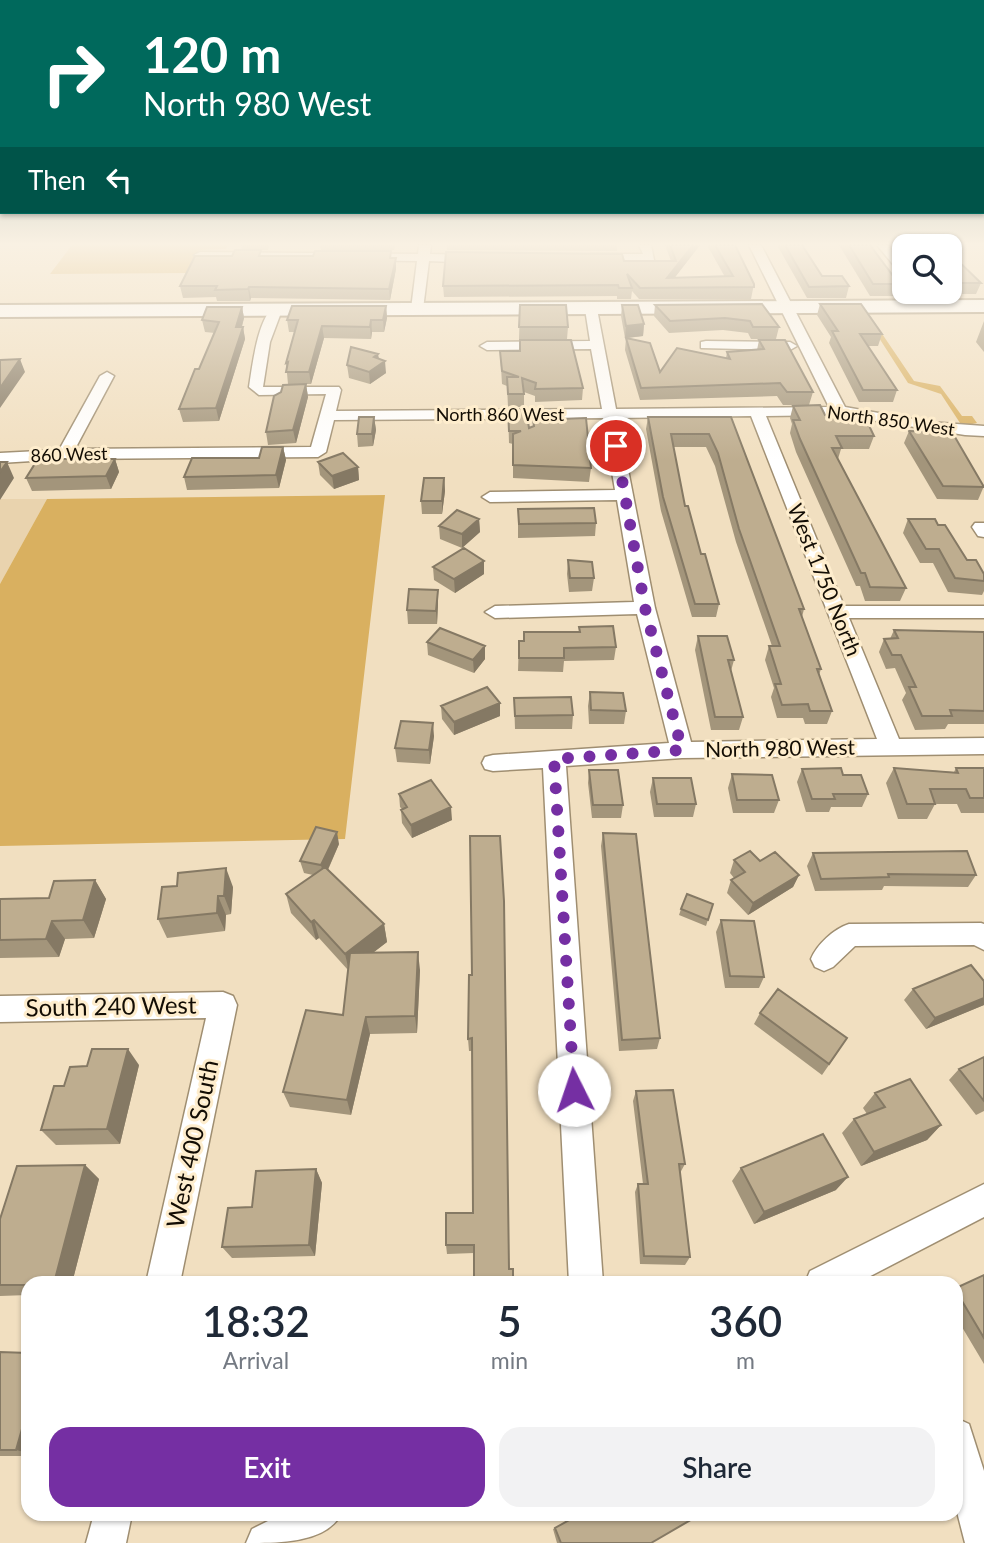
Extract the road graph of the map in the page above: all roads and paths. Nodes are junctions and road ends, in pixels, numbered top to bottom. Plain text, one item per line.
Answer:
1 (273, 317) edge
2 (592, 317) edge
3 (790, 317) edge
4 (597, 345) junction
5 (706, 345) dead end
6 (487, 346) dead end
7 (804, 346) junction
8 (107, 376) dead end
9 (839, 411) junction
10 (757, 412) junction
11 (611, 414) junction
12 (327, 416) junction
13 (984, 431) edge
14 (64, 454) junction
15 (0, 458) edge
16 (625, 495) junction
17 (490, 497) dead end
18 (645, 608) junction
19 (495, 612) dead end
20 (837, 612) junction
21 (984, 612) edge
22 (984, 746) edge
23 (891, 747) junction
24 (682, 750) junction
25 (554, 759) junction
26 (493, 763) dead end
27 (983, 936) edge
28 (824, 959) dead end
29 (223, 1005) joint
30 (0, 1009) edge
31 (984, 1200) edge
32 (860, 1274) edge
33 (165, 1276) edge
34 (586, 1276) edge
35 (963, 1463) edge
36 (112, 1521) edge
37 (308, 1521) edge
38 (984, 1542) edge
39 (107, 1543) edge
40 (266, 1543) edge

1 - 12 street
2 - 4 street
3 - 7 street
4 - 6 street
4 - 11 street
5 - 7 street
7 - 9 street
8 - 14 street
9 - 10 street, North 850 West
9 - 13 street, North 850 West
10 - 11 street, North 860 West
10 - 20 street, West 1750 North
11 - 12 street, North 860 West
11 - 16 street
12 - 14 street, 860 West
14 - 15 street, 860 West
16 - 17 street
16 - 18 street
18 - 19 street
18 - 24 street
20 - 21 street
20 - 23 street, West 1750 North
22 - 23 street, North 980 West
23 - 24 street, North 980 West
24 - 25 street, North 980 West
25 - 26 street, North 980 West
25 - 34 street
27 - 28 street
29 - 30 street, South 240 West
29 - 33 street, West 400 South
31 - 32 street
35 - 38 street
36 - 39 street
37 - 40 street

